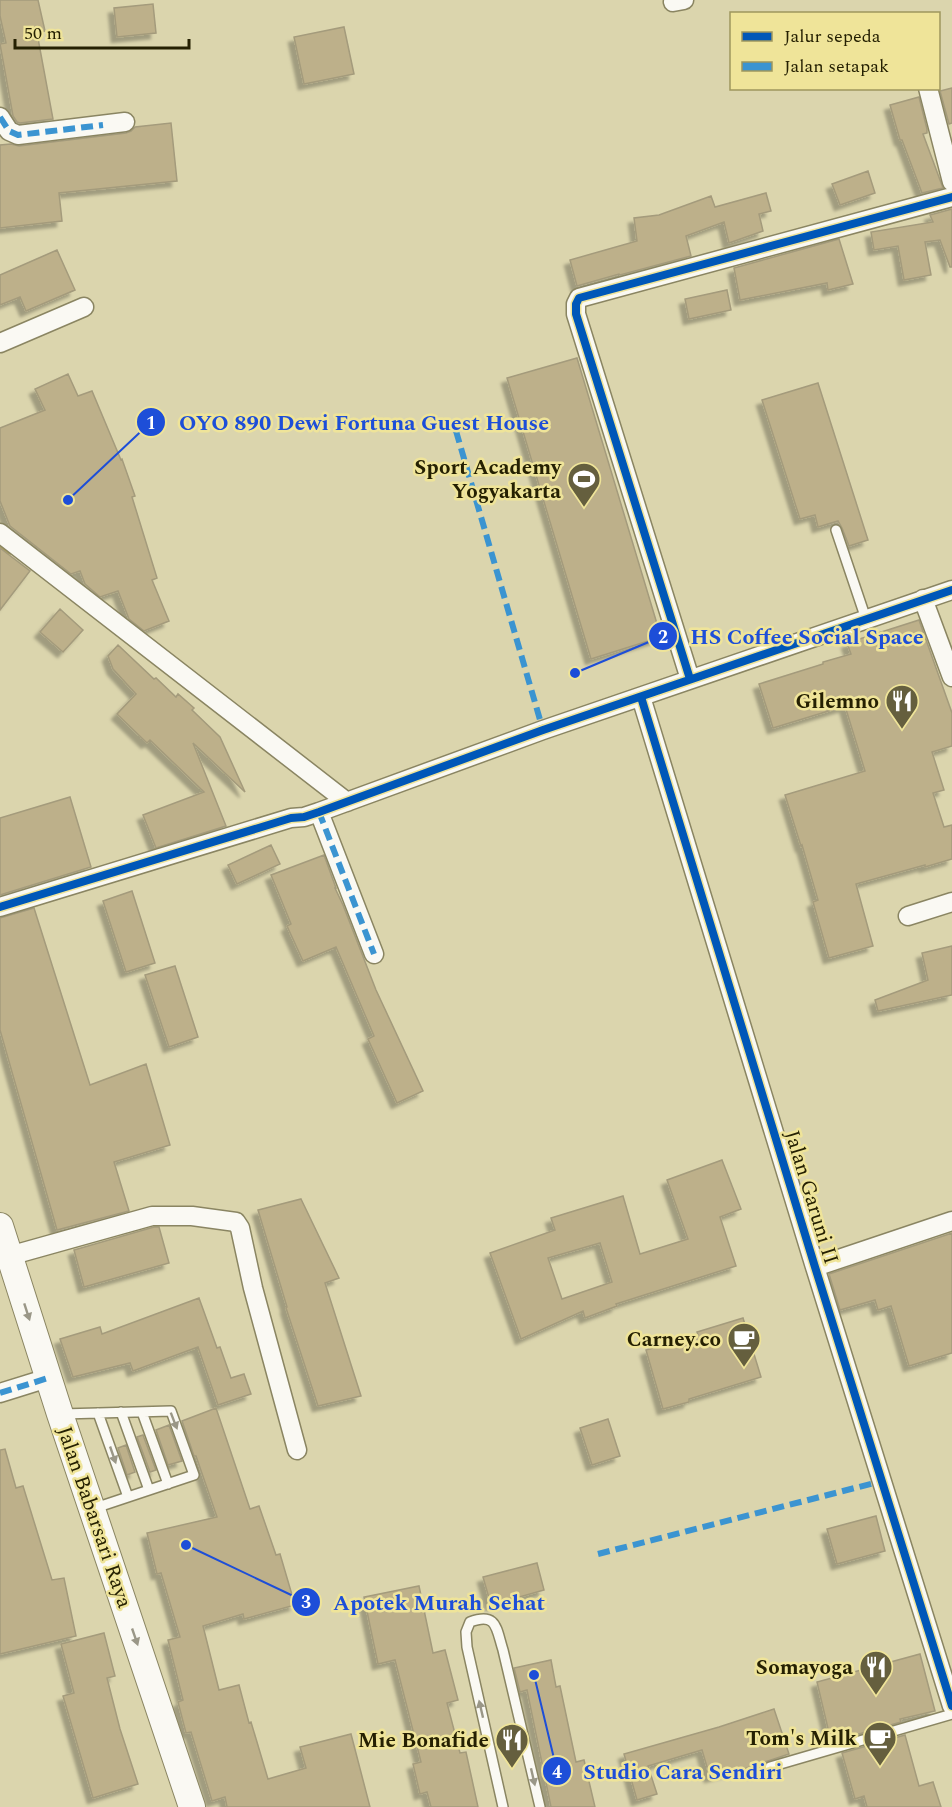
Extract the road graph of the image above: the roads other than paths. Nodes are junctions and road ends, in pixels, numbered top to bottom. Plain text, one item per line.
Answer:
1 (929, 90) edge
2 (0, 117) edge
3 (125, 122) dead end
4 (952, 182) edge
5 (952, 197) edge
6 (84, 307) dead end
7 (0, 343) edge
8 (836, 530) dead end
9 (0, 533) edge
10 (952, 590) edge
11 (923, 599) junction
12 (866, 619) junction
13 (952, 677) edge
14 (690, 679) junction
15 (641, 697) junction
16 (346, 802) junction
17 (319, 812) junction
18 (952, 902) edge
19 (0, 908) edge
20 (908, 915) dead end
21 (374, 954) dead end
22 (952, 1221) edge
23 (3, 1243) edge
24 (815, 1267) junction
25 (48, 1378) junction
26 (0, 1394) edge
27 (142, 1412) junction
28 (98, 1413) junction
29 (121, 1413) junction
30 (60, 1414) junction
31 (297, 1450) dead end
32 (168, 1484) junction
33 (149, 1490) junction
34 (128, 1497) junction
35 (92, 1509) junction
36 (952, 1706) edge
37 (952, 1714) edge
38 (770, 1767) dead end
39 (192, 1807) edge
40 (503, 1807) edge
41 (540, 1807) edge

1 - 4 street
2 - 3 street
5 - 14 street
6 - 7 street
8 - 12 lane
9 - 16 street
10 - 11 street
11 - 12 street
11 - 13 street
12 - 14 street
14 - 15 street
15 - 16 street
15 - 24 street, Jalan Garuni II
16 - 17 street
17 - 19 street
17 - 21 street
18 - 20 street
22 - 24 street
23 -> 25 street, Jalan Babarsari Raya
23 - 31 street
24 - 36 street, Jalan Garuni II
25 - 26 street
25 - 30 street, Jalan Babarsari Raya
27 - 29 lane
27 - 32 lane
27 -> 32 lane
28 - 29 lane
28 - 30 lane
28 -> 34 lane
29 - 33 lane
30 - 35 street, Jalan Babarsari Raya
32 - 33 lane
33 - 34 lane
34 - 35 lane
35 -> 39 street, Jalan Babarsari Raya
37 - 38 lane
40 -> 41 lane

